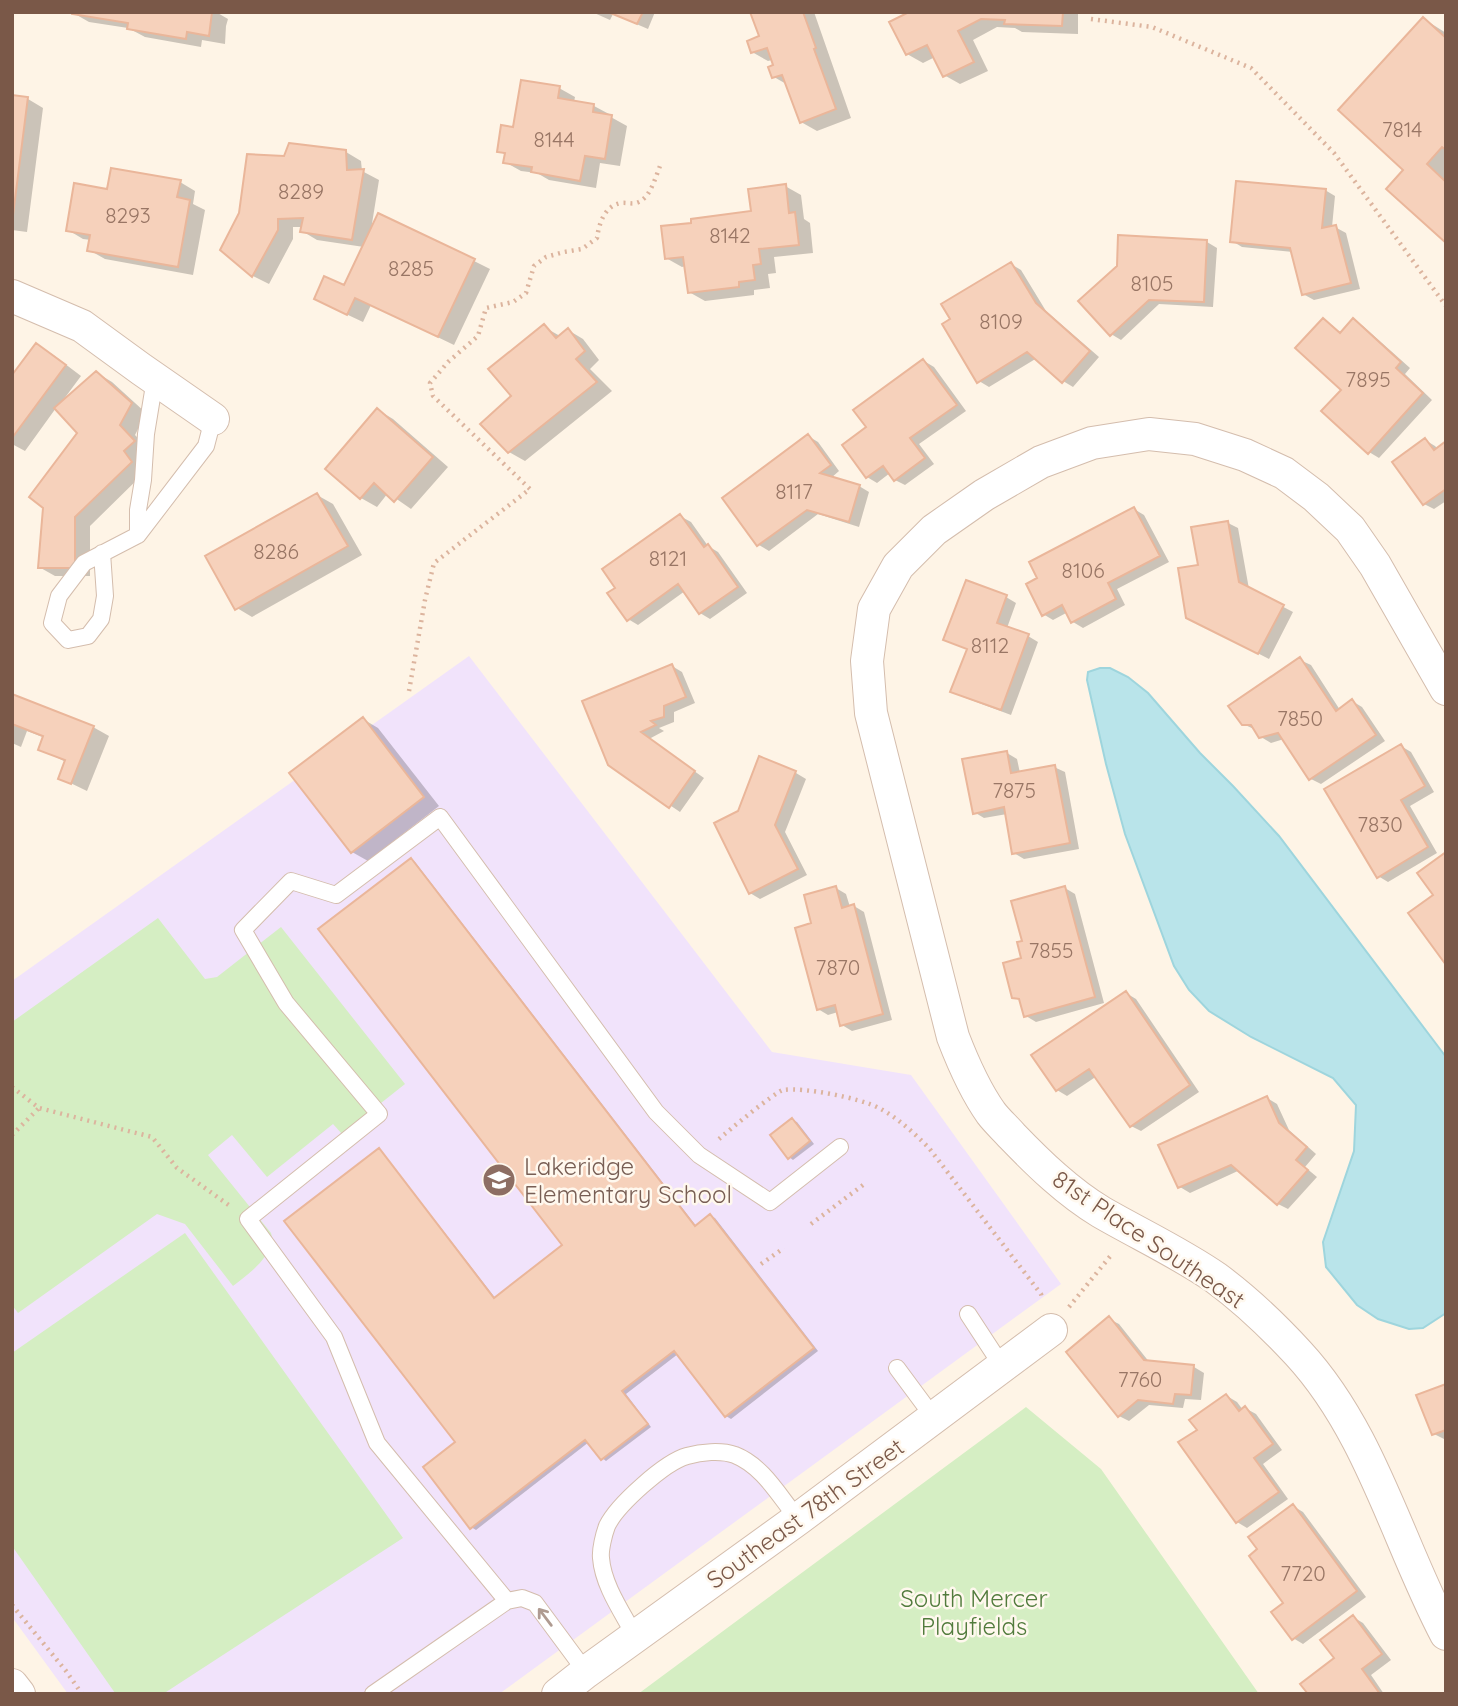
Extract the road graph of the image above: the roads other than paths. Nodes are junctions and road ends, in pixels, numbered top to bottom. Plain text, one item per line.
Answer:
1 (12, 296) edge
2 (155, 379) junction
3 (213, 419) joint
4 (138, 535) junction
5 (102, 553) junction
6 (1446, 689) edge
7 (840, 1147) dead end
8 (968, 1314) dead end
9 (1051, 1330) road end
10 (1002, 1366) junction
11 (897, 1368) dead end
12 (934, 1418) junction
13 (798, 1519) junction
14 (1437, 1594) edge
15 (507, 1601) junction
16 (1446, 1634) edge
17 (635, 1636) junction
18 (586, 1672) junction
19 (12, 1685) edge
20 (19, 1694) edge
21 (373, 1694) edge
22 (558, 1694) edge

1 - 2 street
2 - 3 street
2 - 4 lane
3 - 4 lane
4 - 5 lane
5 - 5 lane
6 - 14 street, 81st Place Southeast
7 - 15 lane
8 - 10 lane
9 - 10 street, Southeast 78th Street
10 - 12 street, Southeast 78th Street
11 - 12 lane
12 - 13 street, Southeast 78th Street
13 - 17 street, Southeast 78th Street
13 - 17 lane
14 - 16 street, 81st Place Southeast
18 -> 15 lane
15 - 21 lane
17 - 18 street, Southeast 78th Street
18 - 22 street, Southeast 78th Street
19 - 20 street

